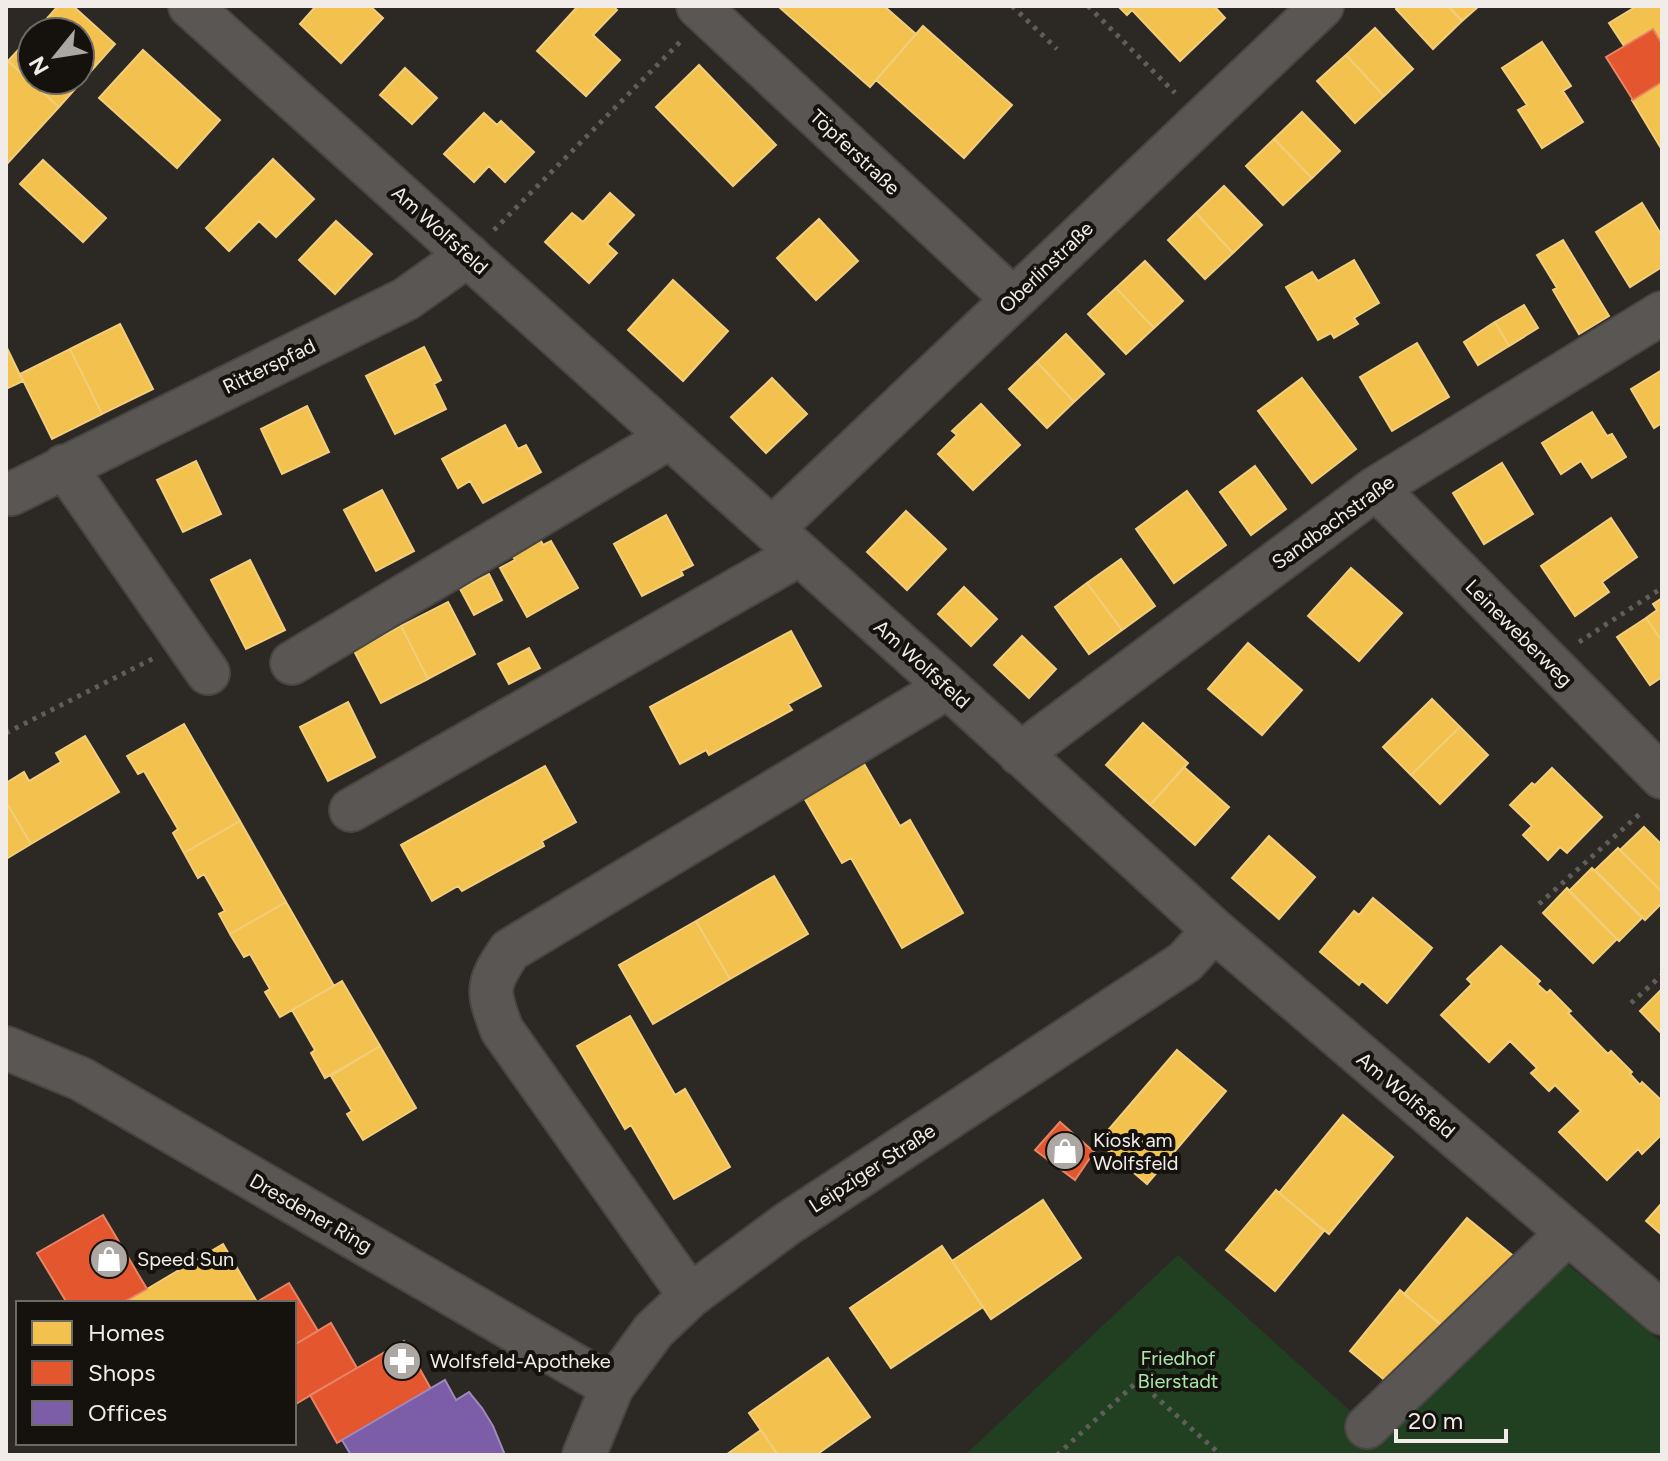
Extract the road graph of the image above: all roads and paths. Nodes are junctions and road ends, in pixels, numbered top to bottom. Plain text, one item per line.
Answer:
1 (190, 6) edge
2 (1012, 6) edge
3 (1088, 6) edge
4 (1322, 6) edge
5 (703, 10) edge
6 (1057, 49) dead end
7 (1201, 119) junction
8 (468, 255) junction
9 (1012, 298) junction
10 (1662, 313) edge
11 (670, 437) junction
12 (64, 466) junction
13 (1376, 488) junction
14 (11, 494) dead end
15 (786, 542) junction
16 (1662, 588) edge
17 (197, 657) joint
18 (1548, 662) junction
19 (292, 663) dead end
20 (948, 687) junction
21 (6, 733) edge
22 (1020, 754) junction
23 (1658, 781) edge
24 (351, 810) dead end
25 (1539, 904) dead end
26 (1214, 930) junction
27 (1662, 975) edge
28 (1631, 1003) dead end
29 (6, 1048) edge
30 (1568, 1233) junction
31 (690, 1296) junction
32 (1662, 1313) edge
33 (612, 1387) junction
34 (1367, 1427) dead end
35 (584, 1455) edge
36 (1057, 1455) edge
37 (1221, 1455) edge

1 - 8 street, Am Wolfsfeld
2 - 6 path
3 - 7 path
4 - 7 street, Oberlinstraße
5 - 8 path
5 - 9 street, Töpferstraße
7 - 9 street, Oberlinstraße
8 - 11 street, Am Wolfsfeld
8 - 12 street, Ritterspfad
9 - 15 street, Oberlinstraße
10 - 13 street, Sandbachstraße
11 - 15 street, Am Wolfsfeld
11 - 19 street
12 - 14 street, Ritterspfad
12 - 17 street
13 - 18 street, Leineweberweg
13 - 22 street, Sandbachstraße
15 - 20 street, Am Wolfsfeld
15 - 24 street, Oberlinstraße
16 - 18 path
17 - 21 path
18 - 23 street, Leineweberweg
20 - 22 street, Am Wolfsfeld
20 - 31 street
22 - 26 street, Am Wolfsfeld
23 - 25 path
26 - 30 street, Am Wolfsfeld
26 - 31 street, Leipziger Straße
27 - 28 path
29 - 33 street, Dresdener Ring
30 - 32 street, Am Wolfsfeld
30 - 34 street
31 - 33 street, Leipziger Straße
33 - 35 street, Leipziger Straße
36 - 37 path

